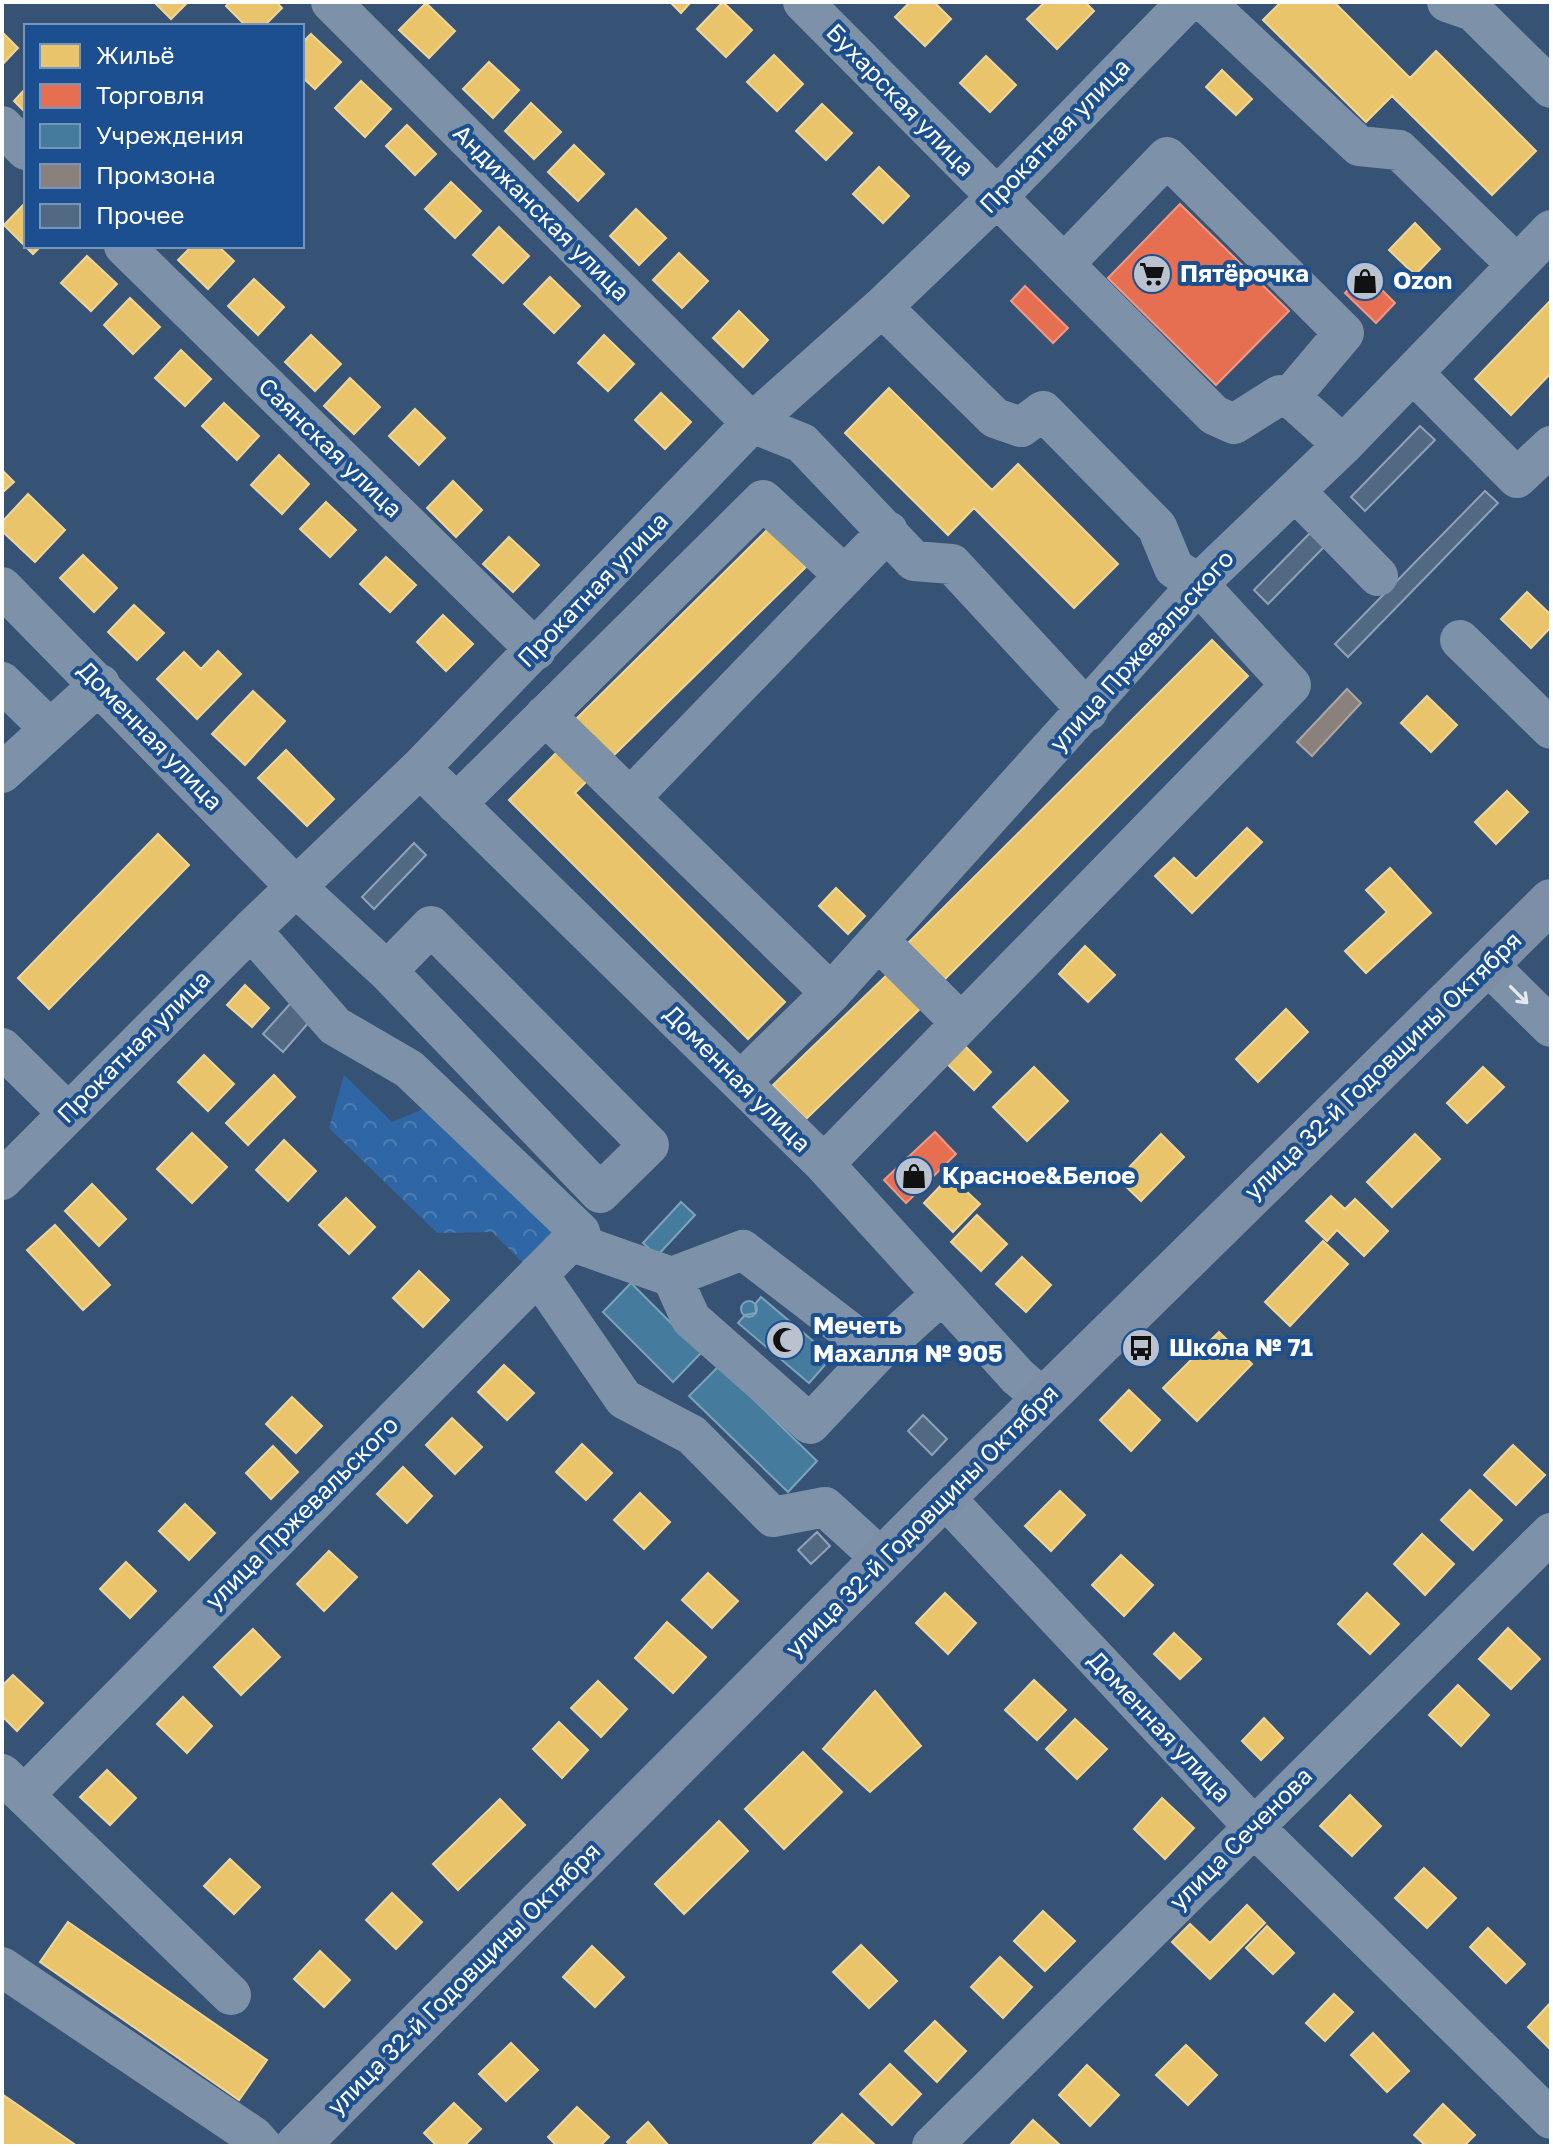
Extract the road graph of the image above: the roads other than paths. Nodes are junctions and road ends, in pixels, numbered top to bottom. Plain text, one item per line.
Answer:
1 (331, 2) edge
2 (803, 2) edge
3 (1187, 2) edge
4 (1205, 2) edge
5 (1447, 2) edge
6 (1551, 88) edge
7 (2, 126) edge
8 (24, 148) edge
9 (996, 198) junction
10 (1551, 230) edge
11 (126, 248) edge
12 (1065, 263) junction
13 (1517, 265) junction
14 (882, 307) junction
15 (1413, 373) junction
16 (1290, 397) junction
17 (752, 423) junction
18 (1343, 445) junction
19 (1551, 446) edge
20 (1295, 491) junction
21 (888, 531) junction
22 (845, 576) junction
23 (1378, 576) dead end
24 (1198, 584) junction
25 (2, 587) edge
26 (1460, 640) dead end
27 (536, 650) junction
28 (2, 682) edge
29 (100, 684) junction
30 (1088, 711) junction
31 (545, 715) junction
32 (50, 729) junction
33 (1551, 729) edge
34 (420, 768) junction
35 (2, 773) edge
36 (630, 798) junction
37 (456, 804) junction
38 (296, 887) junction
39 (1551, 901) edge
40 (251, 930) junction
41 (879, 941) junction
42 (1487, 964) junction
43 (387, 971) junction
44 (831, 993) junction
45 (961, 1023) junction
46 (1551, 1027) edge
47 (2, 1048) edge
48 (741, 1081) junction
49 (68, 1113) junction
50 (824, 1164) junction
51 (2, 1180) edge
52 (580, 1232) junction
53 (538, 1274) junction
54 (672, 1277) junction
55 (942, 1294) junction
56 (877, 1353) junction
57 (1044, 1399) junction
58 (944, 1497) junction
59 (1551, 1533) edge
60 (882, 1559) junction
61 (14, 1784) edge
62 (1254, 1827) junction
63 (2, 1967) edge
64 (231, 1995) dead end
65 (1551, 2119) edge
66 (1551, 2139) edge
67 (262, 2146) edge
68 (297, 2146) edge
69 (932, 2146) edge
70 (1544, 2146) edge

1 - 17 street, Андижанская улица
2 - 9 street, Бухарская улица
3 - 9 street, Прокатная улица
4 - 13 street
5 - 6 street
7 - 8 street
9 - 12 street, Бухарская улица
9 - 14 street, Прокатная улица
10 - 13 street, улица Пржевальского
11 - 27 street, Саянская улица
12 - 16 street, Бухарская улица
12 - 16 street
13 - 15 street, улица Пржевальского
14 - 17 street, Прокатная улица
14 - 24 street
15 - 18 street, улица Пржевальского
15 - 19 street
16 - 18 street
17 - 21 street
17 - 27 street, Прокатная улица
18 - 20 street, улица Пржевальского
20 - 23 street
20 - 24 street, улица Пржевальского
21 - 22 street
21 - 30 street
22 - 31 street
22 - 36 street
24 - 30 street, улица Пржевальского
24 - 45 street
25 - 29 street, Доменная улица
26 - 33 street
27 - 34 street, Прокатная улица
28 - 32 street
29 - 32 street
29 - 38 street, Доменная улица
30 - 41 street, улица Пржевальского
31 - 36 street
31 - 37 street
32 - 35 street
34 - 37 street, Доменная улица
34 - 38 street, Прокатная улица
36 - 44 street
37 - 48 street, Доменная улица
38 - 40 street, Прокатная улица
38 - 43 street, Доменная улица
39 - 42 main road, улица 32-й Годовщины Октября
40 - 49 street, Прокатная улица
40 - 52 street
41 - 44 street, улица Пржевальского
41 - 45 street
42 -> 46 street
42 - 57 main road, улица 32-й Годовщины Октября
43 - 43 street, Доменная улица
44 - 48 street, улица Пржевальского
45 - 50 street
47 - 49 street
48 - 50 street, Доменная улица
49 - 51 street, Прокатная улица
50 - 55 street, Доменная улица
52 - 53 street, улица Пржевальского
52 - 54 street
53 - 60 street
53 - 61 street, улица Пржевальского
54 - 56 street
54 - 56 street
55 - 56 street
55 - 57 street, Доменная улица
57 - 58 main road, улица 32-й Годовщины Октября
58 - 60 main road, улица 32-й Годовщины Октября
58 - 62 street, Доменная улица
59 - 62 street, улица Сеченова
60 - 68 main road, улица 32-й Годовщины Октября
61 - 64 street
62 - 65 street, Доменная улица
62 - 69 street, улица Сеченова
63 - 67 street
66 - 70 street

